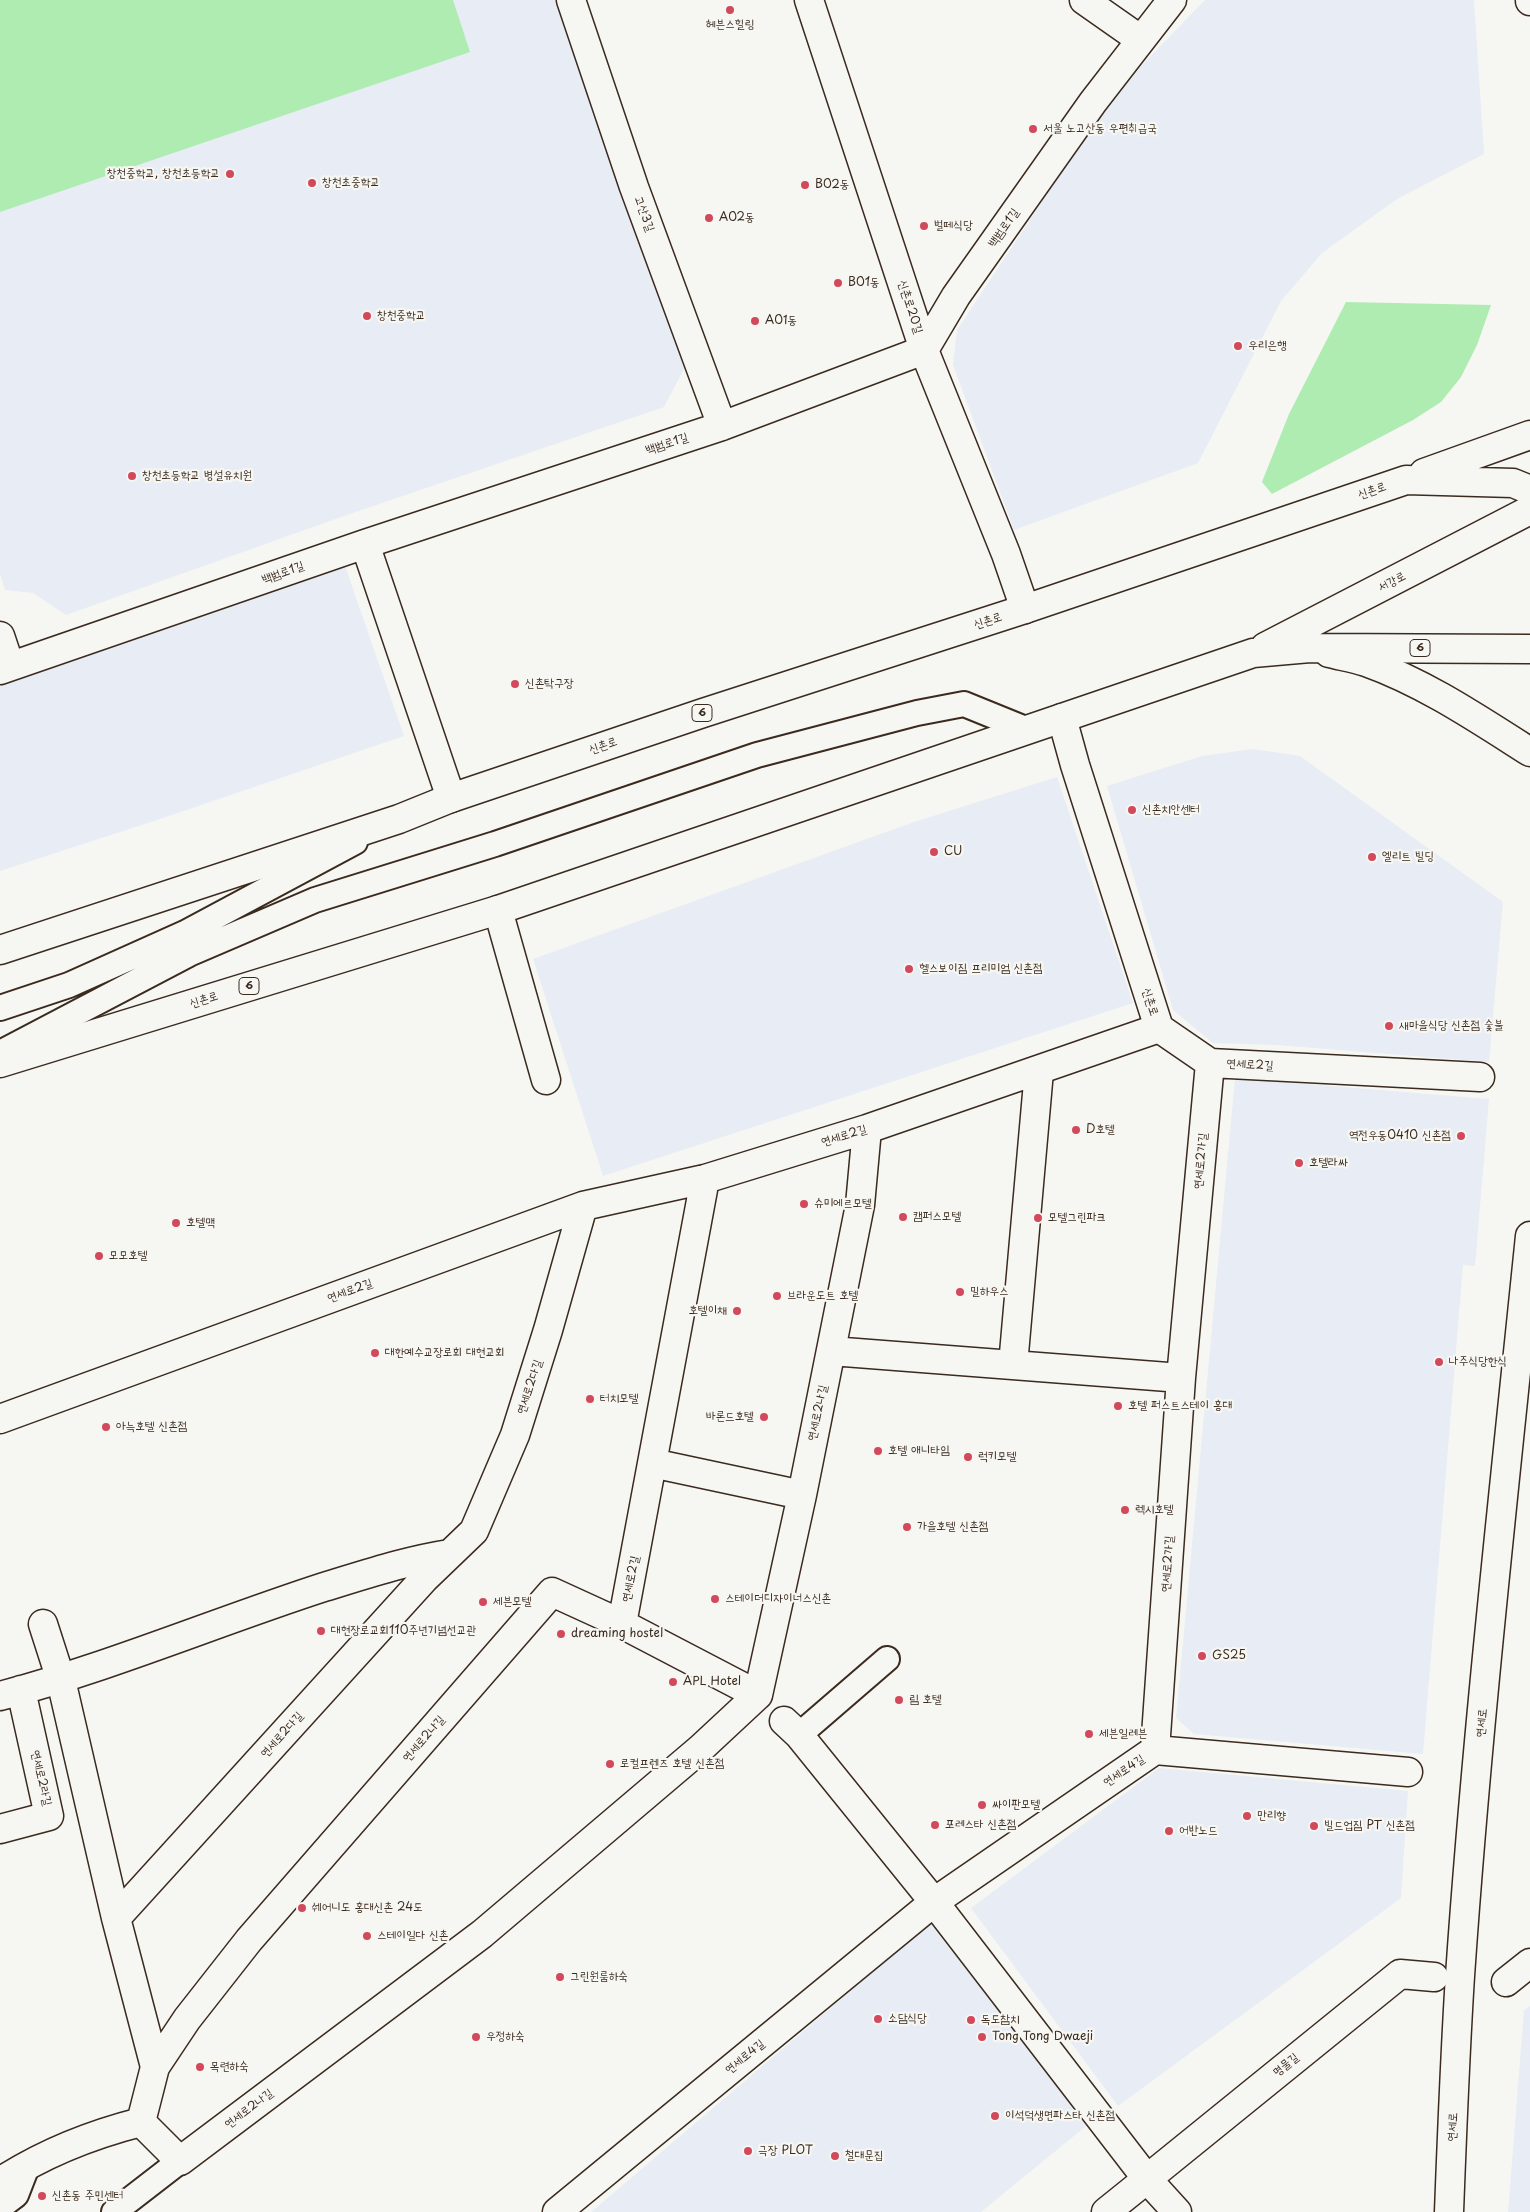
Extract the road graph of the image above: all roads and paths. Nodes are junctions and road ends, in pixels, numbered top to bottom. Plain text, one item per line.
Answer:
1 (571, 0) edge
2 (809, 0) edge
3 (1084, 0) edge
4 (1172, 0) edge
5 (1141, 40) junction
6 (924, 350) junction
7 (722, 426) junction
8 (1530, 436) edge
9 (1406, 480) junction
10 (1530, 490) edge
11 (1530, 510) edge
12 (365, 544) junction
13 (1025, 610) junction
14 (0, 636) edge
15 (1310, 648) junction
16 (1530, 648) edge
17 (1253, 653) junction
18 (5, 668) edge
19 (1062, 718) junction
20 (1028, 730) junction
21 (1530, 752) edge
22 (451, 798) junction
23 (399, 819) junction
24 (498, 910) junction
25 (0, 950) edge
26 (0, 1008) edge
27 (1159, 1028) junction
28 (0, 1052) edge
29 (0, 1063) edge
30 (1210, 1063) junction
31 (1039, 1071) junction
32 (1480, 1077) dead end
33 (546, 1080) dead end
34 (867, 1130) junction
35 (705, 1179) junction
36 (583, 1206) junction
37 (1530, 1236) edge
38 (831, 1351) junction
39 (1013, 1364) junction
40 (1181, 1378) junction
41 (0, 1419) edge
42 (652, 1463) junction
43 (802, 1495) junction
44 (449, 1554) junction
45 (43, 1624) dead end
46 (622, 1624) junction
47 (887, 1659) dead end
48 (61, 1680) junction
49 (11, 1693) edge
50 (758, 1695) junction
51 (792, 1728) joint
52 (1155, 1750) junction
53 (1408, 1772) dead end
54 (0, 1829) edge
55 (934, 1902) junction
56 (116, 1918) junction
57 (1530, 1963) edge
58 (1434, 1977) dead end
59 (1506, 1982) dead end
60 (155, 2066) junction
61 (141, 2122) junction
62 (180, 2161) junction
63 (28, 2164) junction
64 (1147, 2179) junction
65 (0, 2182) edge
66 (0, 2207) edge
67 (114, 2212) edge
68 (556, 2212) edge
69 (1106, 2212) edge
70 (1177, 2212) edge
71 (1449, 2212) edge

1 - 7 street, 고산3길
2 - 6 street, 신촌로20길
3 - 5 street
4 - 5 street, 백범로1길
5 - 6 street, 백범로1길
6 - 7 street, 백범로1길
6 - 13 street, 신촌로20길
7 - 12 street, 백범로1길
8 - 9 street
9 - 10 street, 신촌로 / 6
9 - 13 street, 신촌로 / 6
11 - 17 street, 서강로
12 - 18 street, 백범로1길
12 - 22 street
13 - 22 street, 신촌로 / 6
14 - 18 street
15 - 16 street, 신촌로 / 6
15 - 17 street, 신촌로 / 6
15 - 21 street
17 - 19 street, 신촌로 / 6
19 - 20 street, 신촌로 / 6
19 - 27 street, 신촌로
20 - 24 street, 신촌로 / 6
20 - 28 lane
22 - 23 street, 신촌로 / 6
23 - 25 street, 신촌로 / 6
23 - 26 lane
24 - 29 street, 신촌로 / 6
24 - 33 street
27 - 30 street, 연세로2길
27 - 31 street, 연세로2길
30 - 32 street, 연세로2길
30 - 40 street, 연세로2가길
31 - 34 street, 연세로2길
31 - 39 street
34 - 35 street, 연세로2길
34 - 38 street, 연세로2나길
35 - 36 street, 연세로2길
35 - 42 street, 연세로2길
36 - 41 street, 연세로2길
36 - 44 street, 연세로2다길
37 - 71 street, 연세로
38 - 39 street
38 - 43 street, 연세로2나길
39 - 40 street
40 - 52 street, 연세로2가길
42 - 43 street
42 - 46 street, 연세로2길
43 - 50 street, 연세로2나길
44 - 48 street
44 - 56 street, 연세로2다길
45 - 48 street
46 - 50 street, 연세로2나길
46 - 60 street, 연세로2나길
47 - 51 lane
48 - 49 street
48 - 56 street
49 - 54 street, 연세로2라길
50 - 62 street, 연세로2나길
51 - 55 street
52 - 53 street, 연세로4길
52 - 55 street, 연세로4길
55 - 64 street
55 - 68 street, 연세로4길
56 - 60 street
57 - 59 street
58 - 64 street, 명물길
60 - 61 street
61 - 62 street
61 - 63 street
62 - 67 lane
63 - 65 street
63 - 66 lane
64 - 69 street, 명물길
64 - 70 street

